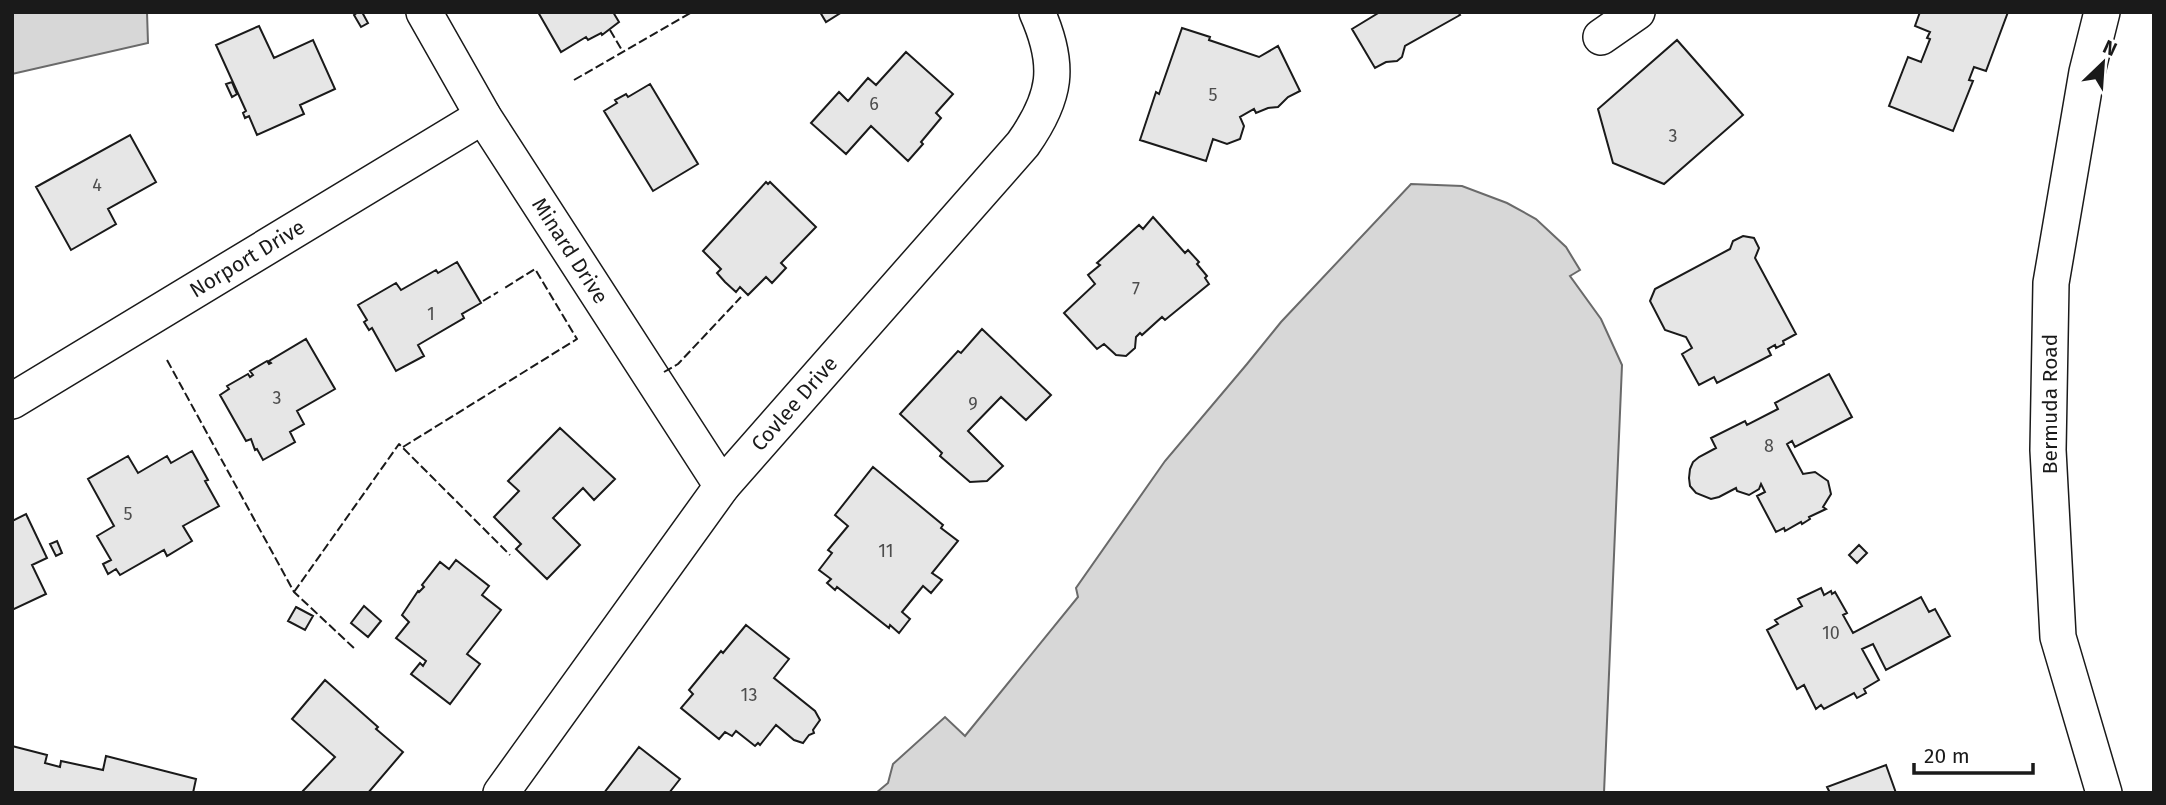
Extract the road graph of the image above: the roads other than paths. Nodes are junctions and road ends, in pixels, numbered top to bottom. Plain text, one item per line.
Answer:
1 (424, 12) edge
2 (1037, 12) edge
3 (1637, 12) edge
4 (2102, 12) edge
5 (1601, 37) dead end
6 (483, 116) junction
7 (12, 401) edge
8 (722, 486) junction
9 (501, 793) edge
10 (2104, 793) edge

1 - 6 street, Minard Drive
2 - 8 street, Covlee Drive
3 - 5 street
4 - 10 street, Bermuda Road
6 - 7 street, Norport Drive
6 - 8 street, Minard Drive
8 - 9 street, Covlee Drive

